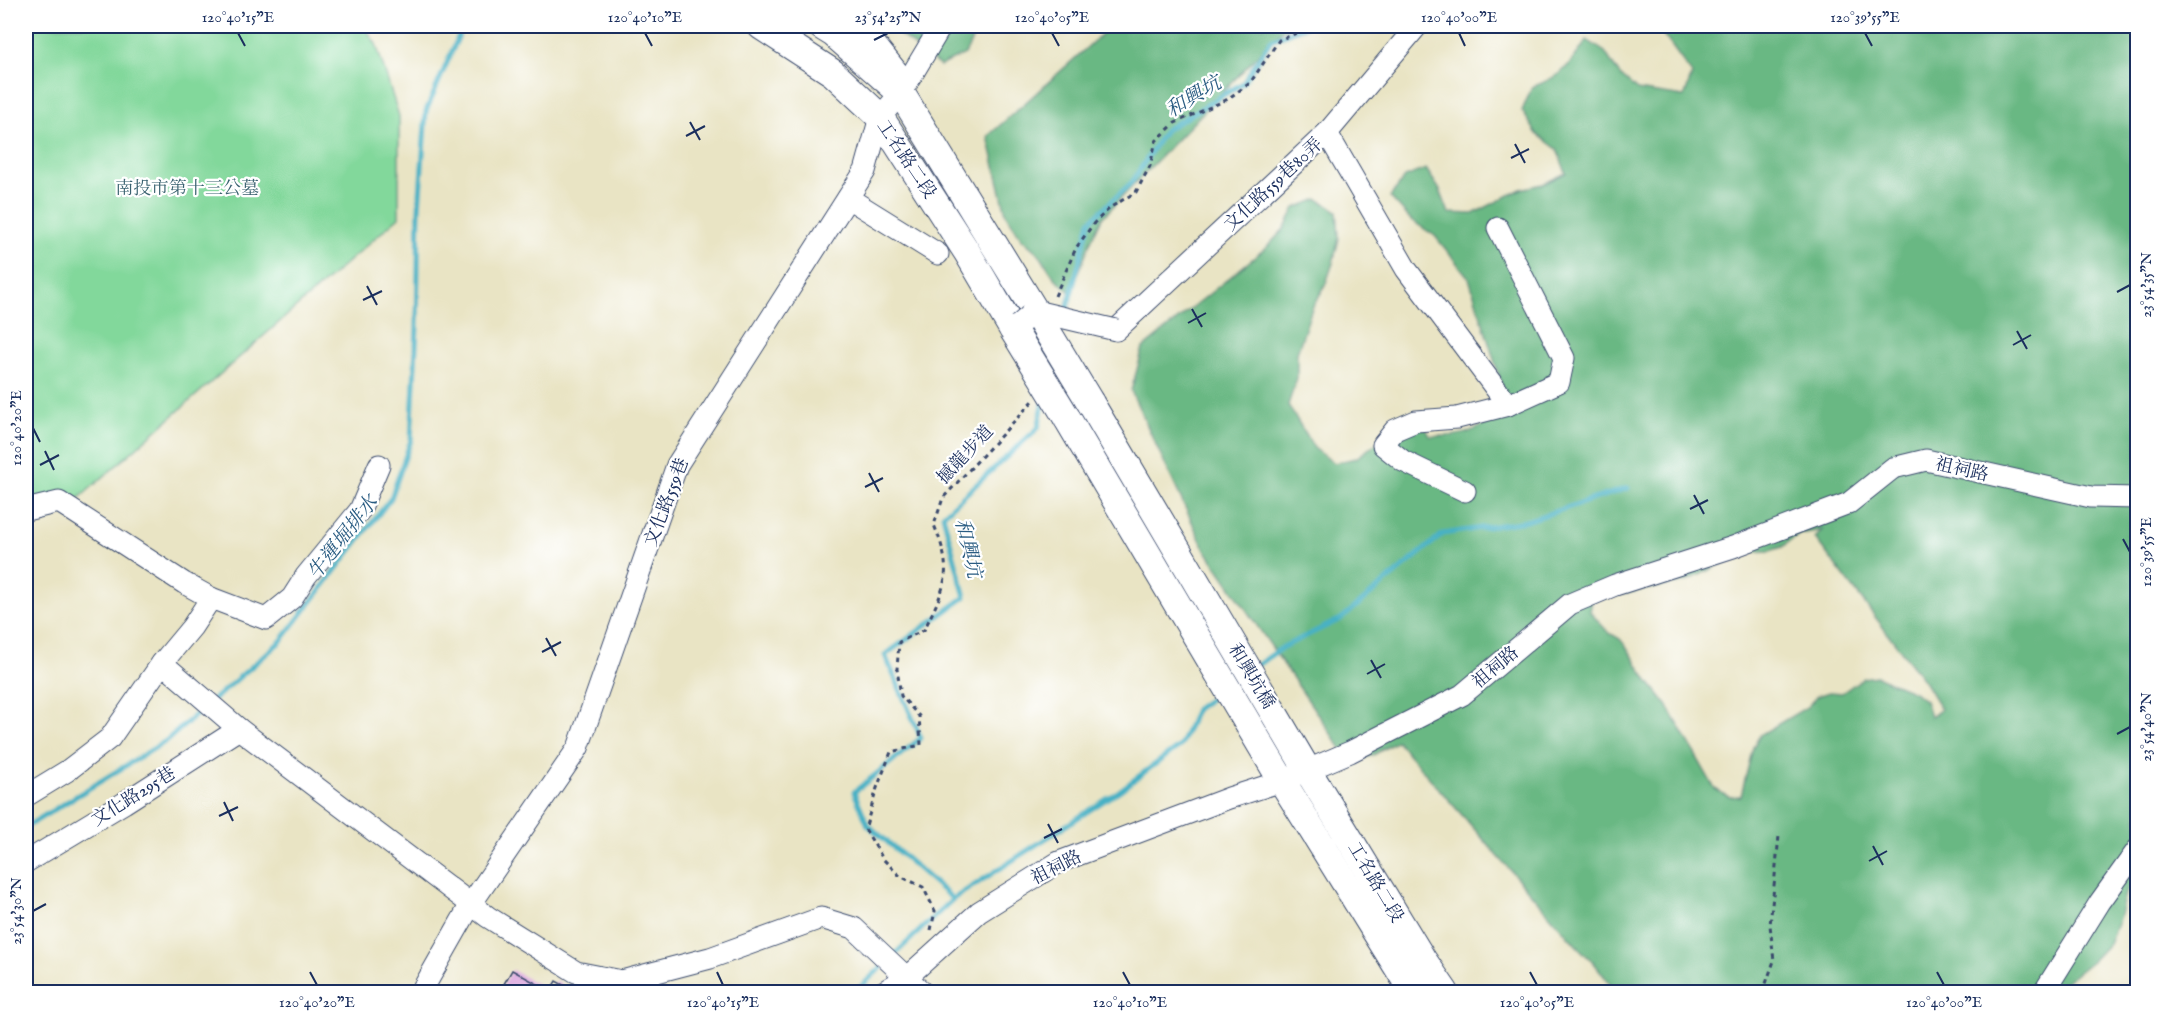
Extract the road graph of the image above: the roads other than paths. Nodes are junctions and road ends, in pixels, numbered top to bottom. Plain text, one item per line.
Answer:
1 (761, 26) edge
2 (821, 26) edge
3 (861, 26) edge
4 (941, 26) edge
5 (1417, 26) edge
6 (901, 93) junction
7 (880, 117) junction
8 (1328, 133) junction
9 (848, 198) junction
10 (1497, 228) dead end
11 (938, 254) dead end
12 (1043, 306) junction
13 (1013, 330) junction
14 (1508, 405) junction
15 (380, 465) dead end
16 (1465, 491) dead end
17 (2138, 498) edge
18 (26, 510) edge
19 (1196, 581) joint
20 (1172, 595) joint
21 (212, 598) junction
22 (162, 663) junction
23 (239, 729) junction
24 (1308, 771) junction
25 (1282, 781) junction
26 (26, 796) edge
27 (2138, 849) edge
28 (26, 862) edge
29 (471, 904) junction
30 (906, 978) junction
31 (421, 993) edge
32 (883, 993) edge
33 (922, 993) edge
34 (1413, 993) edge
35 (1445, 993) edge
36 (2044, 993) edge

1 - 7 main road, 工名路二段
2 - 6 main road, 工名路二段
3 - 6 lane
4 - 6 lane, 文化路559巷
5 - 8 lane, 文化路559巷80弄
6 - 7 lane, 文化路559巷
6 - 12 main road, 工名路二段
7 - 9 lane, 文化路559巷
7 - 13 main road, 工名路二段
8 - 12 lane, 文化路559巷80弄, bridge
8 - 14 lane
9 - 11 lane
9 - 29 lane, 文化路559巷
10 - 14 lane
12 - 13 lane, bridge
12 - 19 main road, 工名路二段, bridge
13 - 20 main road, 工名路二段, bridge
14 - 16 lane
15 - 21 lane
17 - 24 lane, 祖祠路
18 - 21 lane
19 - 24 main road, 和興坑橋
20 - 25 main road, 和興坑橋
21 - 22 lane
22 - 23 lane
22 - 26 lane
23 - 28 lane, 文化路295巷
23 - 29 lane
24 - 25 lane, 祖祠路
24 - 35 main road, 工名路二段
25 - 30 lane, 祖祠路
25 - 34 main road, 工名路二段
27 - 36 lane
29 - 30 lane
29 - 31 lane, 文化路559巷
30 - 32 lane, 祖祠路
30 - 33 lane

